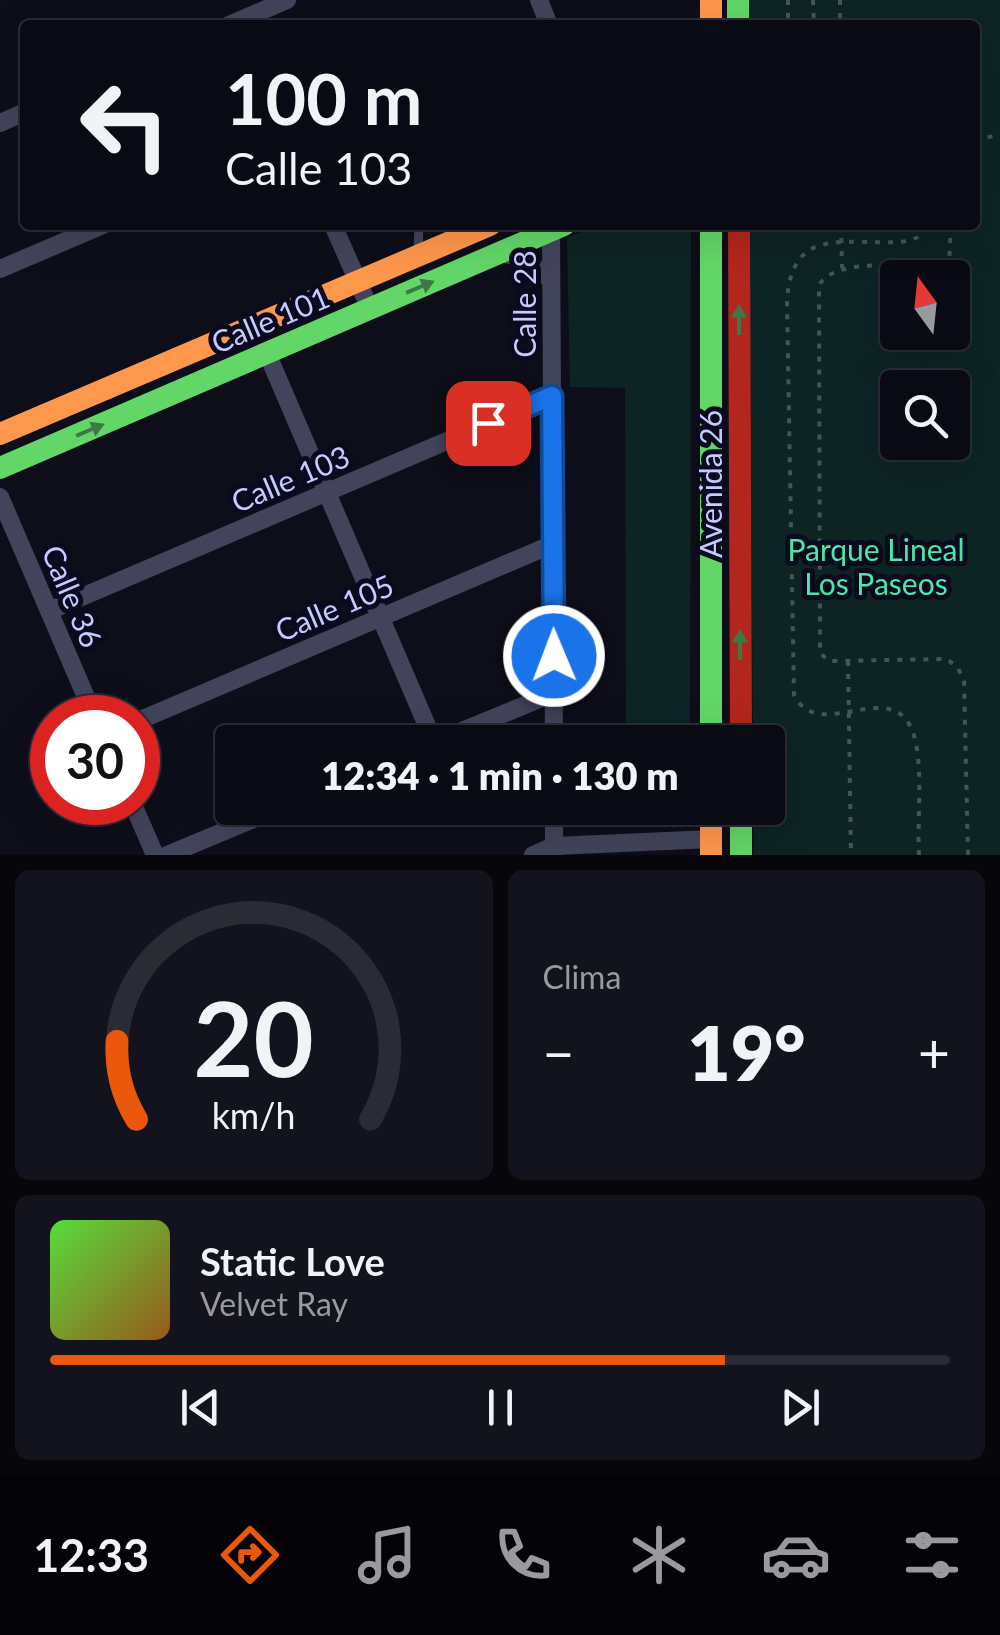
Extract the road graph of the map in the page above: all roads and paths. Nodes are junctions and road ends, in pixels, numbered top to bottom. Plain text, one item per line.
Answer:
1 (287, 0) edge
2 (246, 20) edge
3 (91, 230) edge
4 (335, 230) edge
5 (419, 230) edge
6 (478, 230) edge
7 (549, 230) edge
8 (555, 230) edge
9 (711, 230) edge
10 (739, 230) edge
11 (841, 230) edge
12 (923, 230) edge
13 (951, 230) edge
14 (842, 242) junction
15 (500, 253) junction
16 (418, 256) junction
17 (842, 268) junction
18 (0, 269) edge
19 (551, 280) junction
20 (358, 281) junction
21 (370, 309) junction
22 (268, 353) junction
23 (552, 396) junction
24 (0, 434) edge
25 (0, 468) edge
26 (327, 492) junction
27 (0, 497) edge
28 (552, 544) junction
29 (49, 611) junction
30 (381, 617) junction
31 (848, 661) junction
32 (554, 693) junction
33 (85, 695) edge
34 (849, 710) junction
35 (160, 712) edge
36 (428, 725) edge
37 (476, 725) edge
38 (554, 725) edge
39 (711, 725) edge
40 (741, 725) edge
41 (142, 825) edge
42 (239, 825) edge
43 (741, 825) edge
44 (711, 847) edge
45 (554, 850) edge
46 (155, 855) edge
47 (167, 855) edge
48 (533, 855) edge
49 (741, 855) edge
50 (850, 855) edge
51 (919, 855) edge
52 (968, 855) edge

1 - 2 street
3 - 18 street
4 - 20 street
5 - 16 lane
6 - 16 street, Calle 101
7 - 15 street, Calle 101
8 - 19 street, Calle 28
9 - 39 street, Avenida 26
40 -> 10 street, Avenida 26
11 - 14 path
12 - 14 path
13 - 17 path
14 - 17 path
14 - 34 path
15 - 19 street
21 -> 15 street, Calle 101
16 - 20 street, Calle 101
17 - 31 path
19 - 23 street, Calle 28
20 - 21 street
20 - 24 street, Calle 101
21 - 22 street, Calle 101
25 -> 22 street, Calle 101
22 - 26 street
23 - 26 street, Calle 103
23 - 28 street, Calle 28
26 - 29 street, Calle 103
26 - 30 street
27 - 29 street, Calle 36
28 - 30 street, Calle 105
28 - 32 street, Calle 28
29 - 33 street, Calle 36
30 - 35 street, Calle 105
30 - 36 street
31 - 34 path
31 - 52 path
32 - 37 street
32 - 38 street, Calle 28
34 - 50 path
34 - 51 path
41 - 46 street
42 - 47 street
43 - 49 street
44 - 45 street
45 - 48 street

